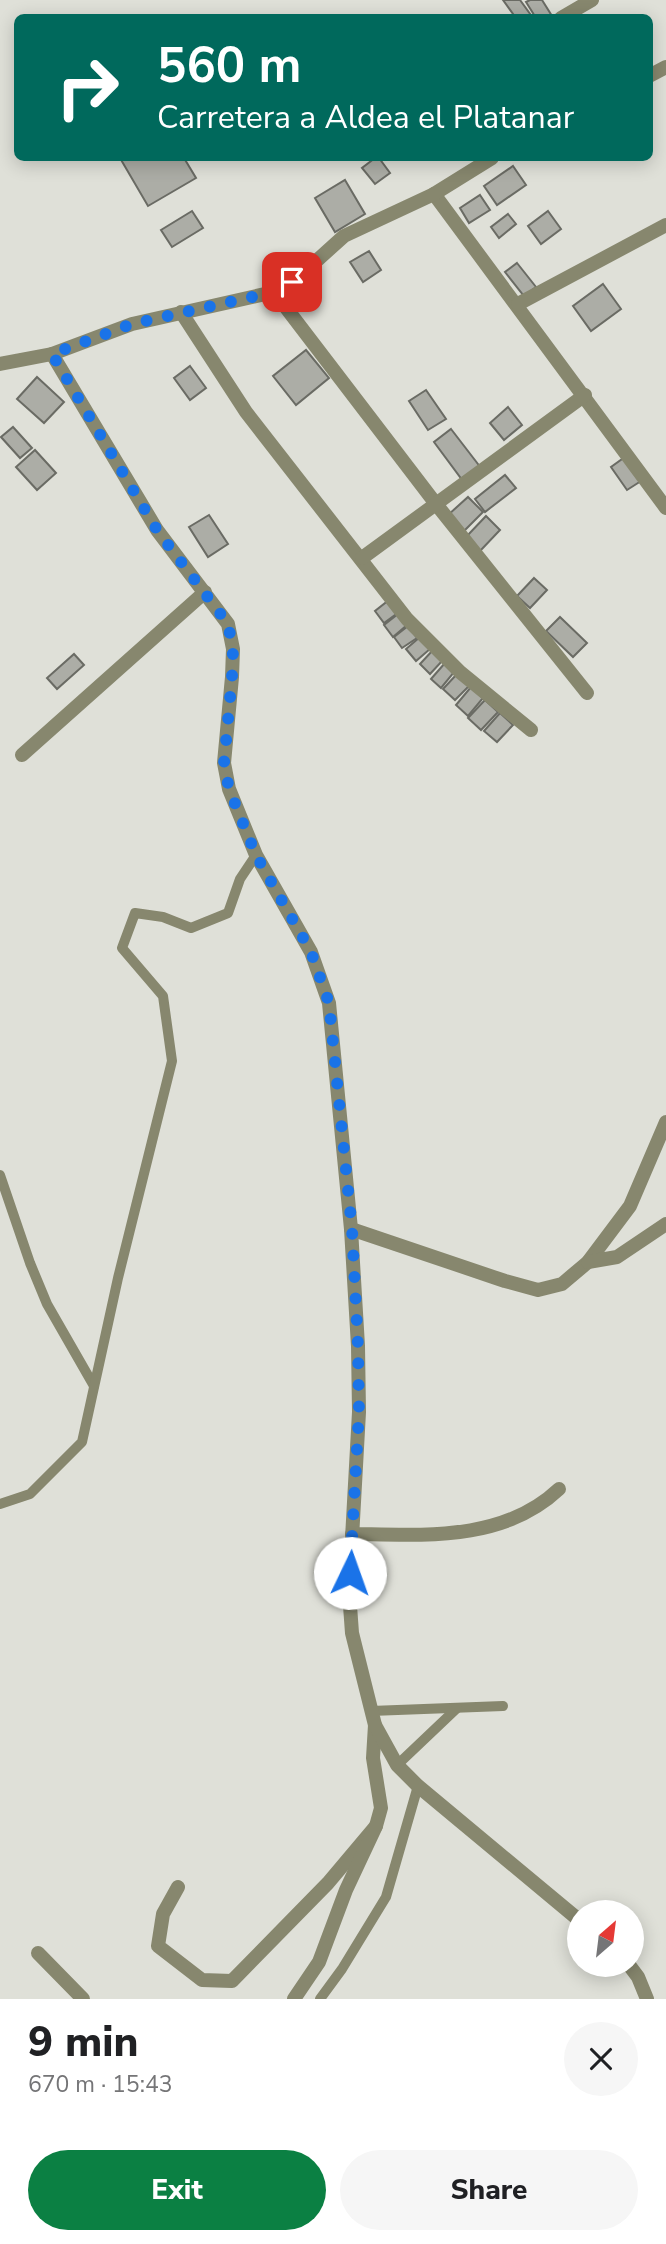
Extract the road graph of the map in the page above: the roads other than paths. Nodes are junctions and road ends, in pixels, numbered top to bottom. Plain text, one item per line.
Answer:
1 (592, 0) edge
2 (568, 14) edge
3 (484, 161) edge
4 (434, 194) junction
5 (666, 225) edge
6 (274, 292) junction
7 (518, 304) junction
8 (181, 312) junction
9 (52, 354) junction
10 (0, 364) edge
11 (584, 395) junction
12 (436, 504) junction
13 (666, 508) edge
14 (362, 558) junction
15 (205, 592) junction
16 (587, 693) dead end
17 (531, 730) dead end
18 (22, 755) dead end
19 (256, 855) junction
20 (666, 1122) edge
21 (0, 1175) edge
22 (666, 1224) edge
23 (352, 1229) junction
24 (588, 1262) junction
25 (94, 1387) junction
26 (559, 1489) dead end
27 (0, 1504) edge
28 (352, 1534) junction
29 (503, 1706) dead end
30 (457, 1708) junction
31 (373, 1718) junction
32 (397, 1765) junction
33 (418, 1786) junction
34 (376, 1826) junction
35 (178, 1888) dead end
36 (567, 1910) edge
37 (38, 1953) dead end
38 (638, 1978) edge
39 (83, 1999) edge
40 (294, 1999) edge
41 (320, 1999) edge
42 (647, 1999) edge

1 - 2 street
3 - 4 street
4 - 6 street
4 - 7 street
5 - 7 street
6 - 8 street
6 - 12 street
7 - 11 street
8 - 9 street
8 - 14 street
9 - 10 street
9 - 15 street
11 - 12 street
11 - 13 street
12 - 14 street
12 - 16 street
14 - 17 street
15 - 18 street
15 - 19 street
19 - 23 street
19 - 25 lane
20 - 24 street
21 - 25 lane
22 - 24 street
23 - 24 street
23 - 28 street
25 - 27 lane
26 - 28 street
28 - 31 street
29 - 30 lane
30 - 31 lane
30 - 32 lane
31 - 32 street
31 - 34 street
32 - 33 street
33 - 36 street
33 - 41 lane
34 - 35 street
34 - 40 street
37 - 39 street
38 - 42 street

